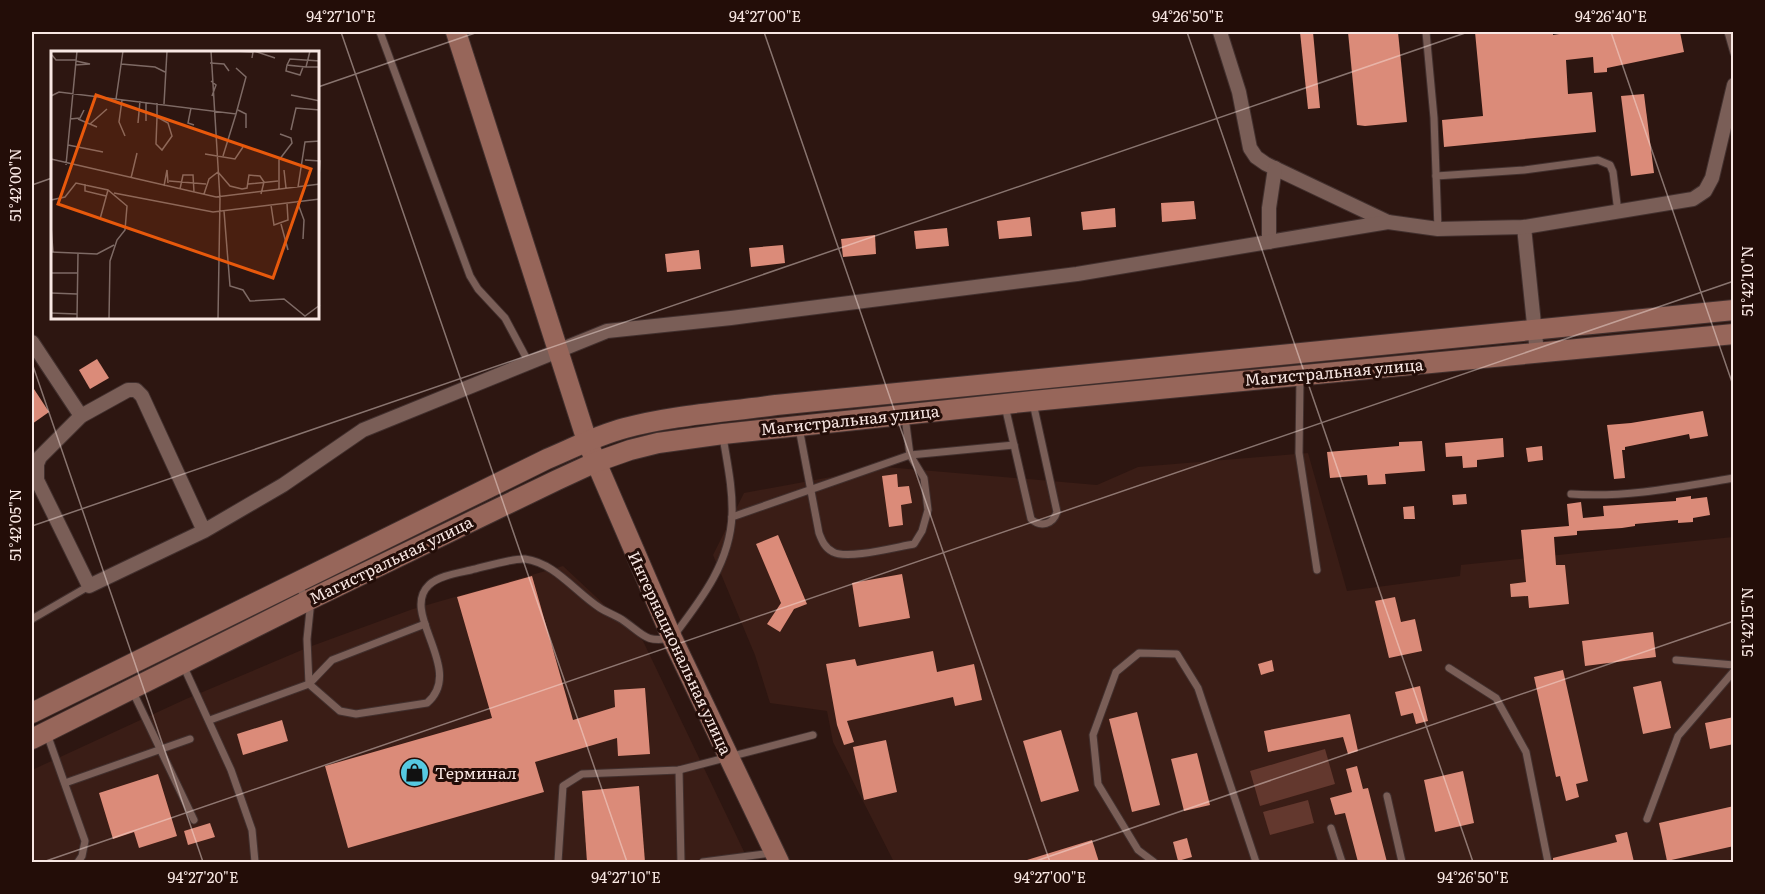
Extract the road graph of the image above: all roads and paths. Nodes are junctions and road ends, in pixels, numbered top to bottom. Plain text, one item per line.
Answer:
1 (380, 32) edge
2 (456, 32) edge
3 (1220, 32) edge
4 (1426, 32) edge
5 (1728, 32) edge
6 (1734, 53) edge
7 (1734, 85) edge
8 (1275, 168) junction
9 (1436, 176) junction
10 (1618, 212) junction
11 (1388, 222) junction
12 (1524, 227) junction
13 (1438, 229) junction
14 (1269, 242) junction
15 (1734, 310) edge
16 (1534, 330) junction
17 (1734, 334) edge
18 (32, 342) edge
19 (558, 351) junction
20 (1537, 353) junction
21 (529, 363) junction
22 (1300, 376) junction
23 (1033, 401) junction
24 (1004, 404) junction
25 (905, 414) junction
26 (81, 416) junction
27 (799, 425) junction
28 (723, 434) junction
29 (587, 441) junction
30 (1014, 445) junction
31 (910, 455) junction
32 (596, 462) junction
33 (1734, 478) edge
34 (811, 490) junction
35 (1571, 494) dead end
36 (732, 517) junction
37 (204, 531) junction
38 (1317, 570) dead end
39 (298, 582) junction
40 (89, 586) junction
41 (307, 601) junction
42 (32, 619) edge
43 (425, 624) junction
44 (672, 638) junction
45 (1676, 660) dead end
46 (183, 665) junction
47 (1734, 665) edge
48 (1449, 668) dead end
49 (1734, 671) edge
50 (309, 684) junction
51 (132, 690) junction
52 (32, 713) edge
53 (210, 720) junction
54 (813, 735) dead end
55 (39, 736) edge
56 (190, 739) dead end
57 (160, 749) junction
58 (727, 756) junction
59 (679, 770) junction
60 (65, 783) junction
61 (1387, 796) dead end
62 (1647, 819) dead end
63 (194, 820) dead end
64 (1331, 828) dead end
65 (776, 857) edge
66 (78, 862) edge
67 (255, 862) edge
68 (558, 862) edge
69 (681, 862) edge
70 (703, 862) edge
71 (1154, 862) edge
72 (1256, 862) edge
73 (1342, 862) edge
74 (1402, 862) edge
75 (1548, 862) edge

1 - 21 lane
2 - 19 main road, Интернациональная улица
3 - 8 street
4 - 9 lane
5 - 6 lane
7 - 10 street
8 - 11 street
8 - 14 street
9 - 10 lane
9 - 13 lane
10 - 12 street
11 - 13 street
11 - 14 street
12 - 13 street
12 - 16 street
14 - 19 street
15 - 16 main road, Магистральная улица
16 - 20 street
16 - 29 main road, Магистральная улица
17 - 20 main road, Магистральная улица
18 - 26 street
19 - 21 street
19 - 29 main road, Интернациональная улица
20 - 22 main road, Магистральная улица
21 - 37 street
22 - 23 main road, Магистральная улица
22 - 38 lane
23 - 24 main road, Магистральная улица
23 - 30 lane
24 - 25 main road, Магистральная улица
24 - 30 lane
25 - 27 main road, Магистральная улица
25 - 31 lane
26 - 37 street
26 - 40 street
27 - 28 main road, Магистральная улица
27 - 34 lane
28 - 32 main road, Магистральная улица
28 - 36 lane
29 - 32 main road, Интернациональная улица
29 - 39 main road, Магистральная улица
30 - 31 lane
31 - 34 lane
31 - 34 lane
32 - 41 main road, Магистральная улица
32 - 44 main road, Интернациональная улица
33 - 35 lane
34 - 36 lane
36 - 44 lane
37 - 40 street
39 - 41 lane
39 - 52 main road, Магистральная улица
40 - 42 lane
41 - 46 main road, Магистральная улица
41 - 50 lane
43 - 44 lane
43 - 50 lane
43 - 50 lane
44 - 58 main road, Интернациональная улица
45 - 47 lane
46 - 51 main road, Магистральная улица
46 - 53 lane
48 - 75 lane
49 - 62 lane
50 - 53 lane
51 - 55 main road, Магистральная улица
51 - 57 lane
53 - 67 lane
54 - 58 lane
55 - 60 lane
56 - 57 lane
57 - 60 lane
57 - 63 lane
58 - 59 lane
58 - 65 main road, Интернациональная улица
59 - 68 lane
59 - 69 lane
60 - 66 lane
61 - 74 lane
64 - 73 lane
65 - 70 lane
71 - 72 lane

